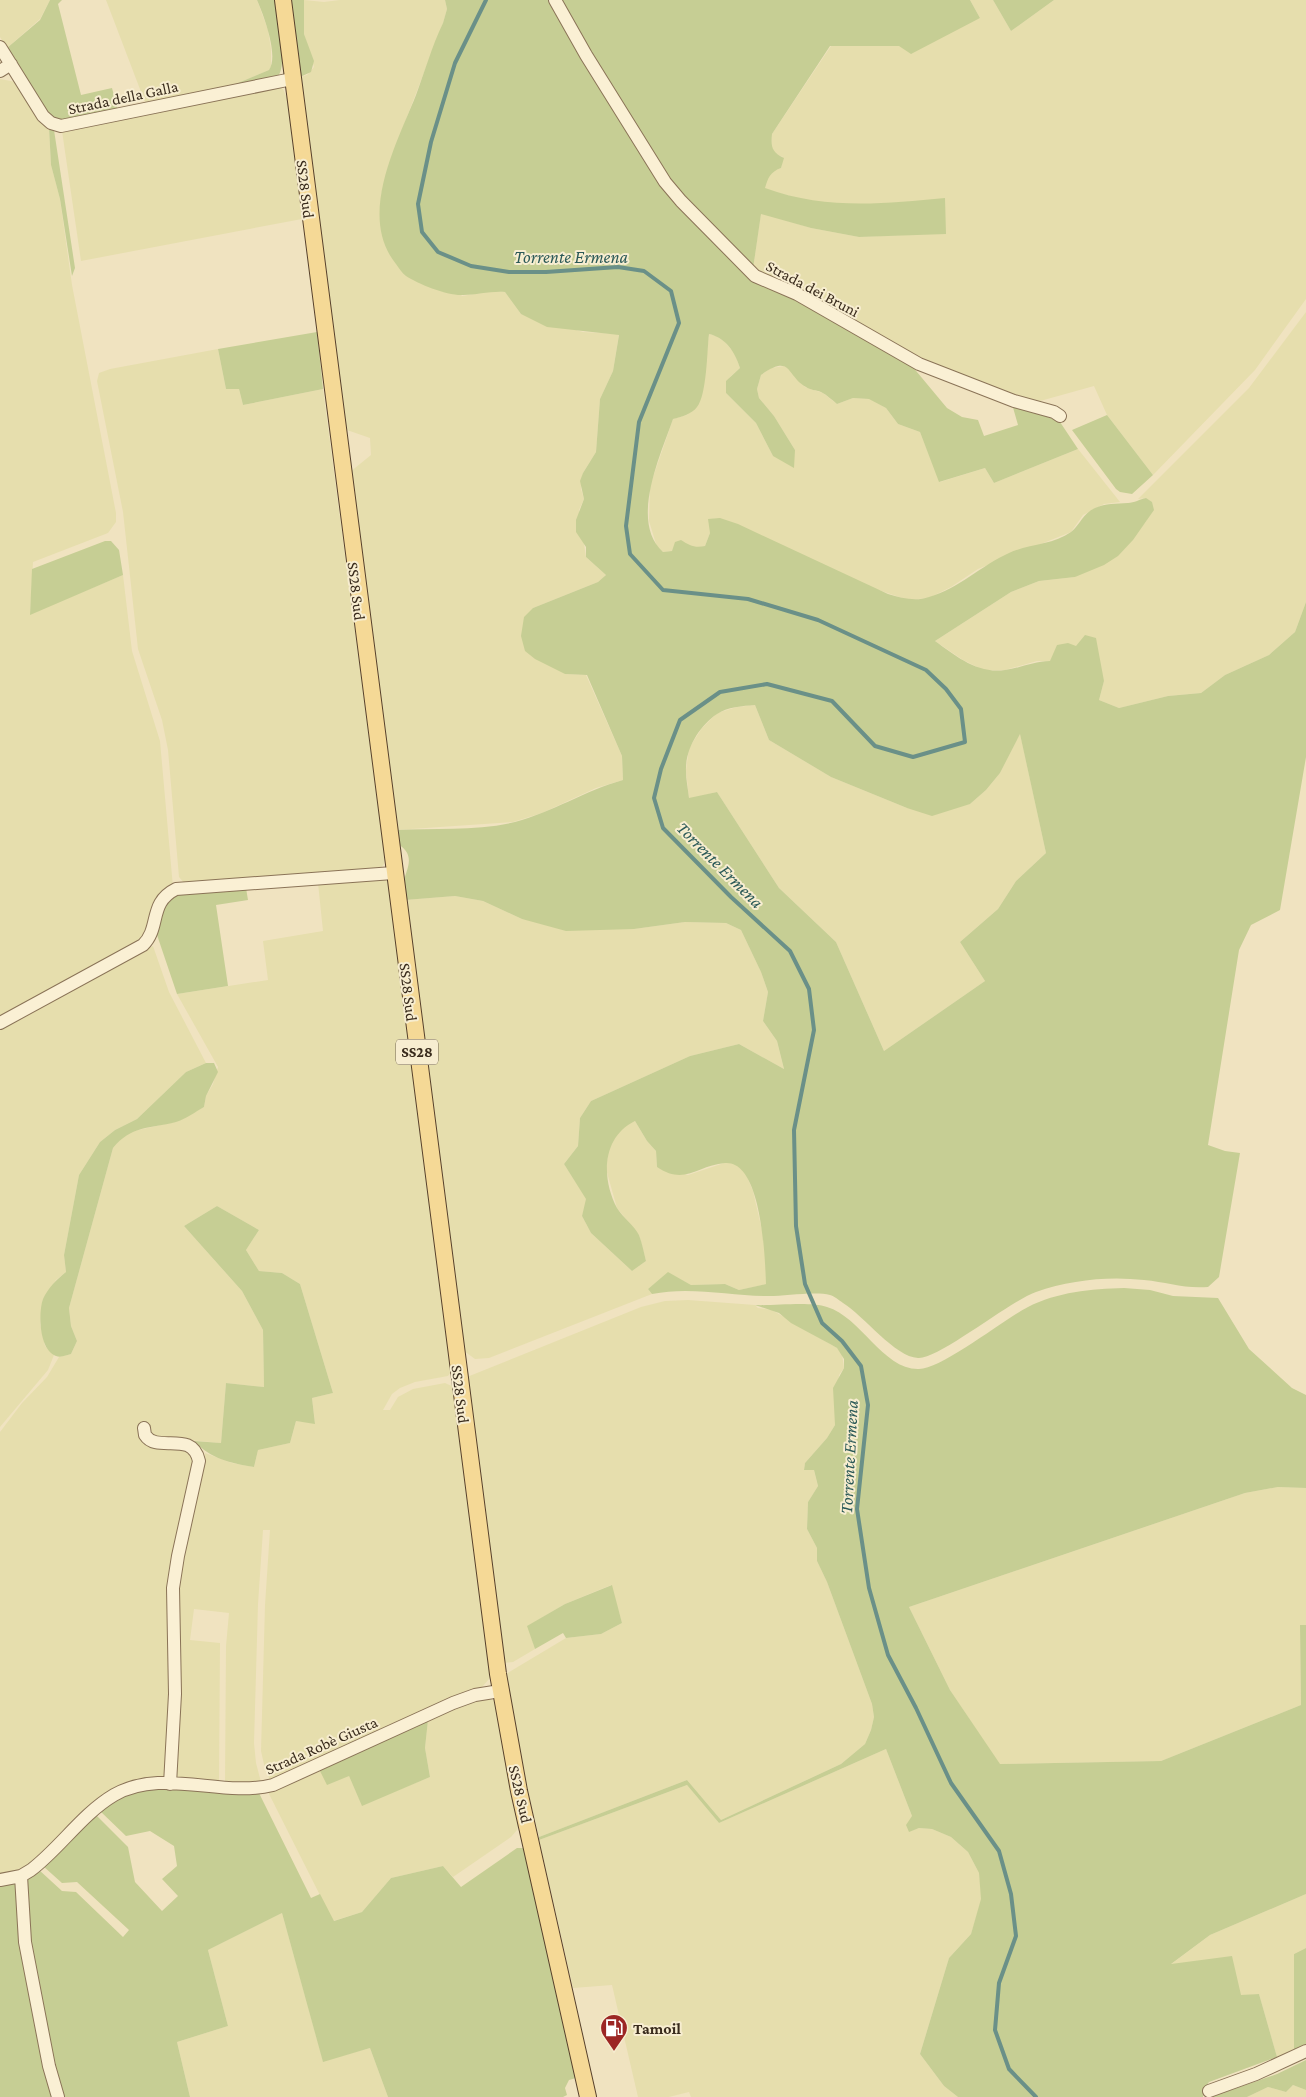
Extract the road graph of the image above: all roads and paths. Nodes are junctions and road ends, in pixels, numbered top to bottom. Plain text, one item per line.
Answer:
1 (283, 0) edge
2 (555, 0) edge
3 (0, 47) edge
4 (5, 68) edge
5 (292, 79) junction
6 (1060, 416) dead end
7 (393, 873) junction
8 (0, 1023) edge
9 (144, 1428) dead end
10 (500, 1691) junction
11 (170, 1784) junction
12 (22, 1876) junction
13 (0, 1880) edge
14 (1306, 2051) edge
15 (1209, 2091) dead end
16 (58, 2097) edge
17 (588, 2097) edge

1 - 5 main road, SS28 Sud / SS28
2 - 6 street, Strada dei Bruni
3 - 4 street, Strada della Galla
4 - 5 street, Strada della Galla
5 - 7 main road, SS28 Sud / SS28
7 - 8 street
7 - 10 main road, SS28 Sud / SS28
9 - 11 street
10 - 11 street, Strada Robè Giusta
10 - 17 main road, SS28 Sud / SS28
11 - 12 street, Strada Robè Giusta
12 - 13 street, Strada Robè Giusta
12 - 16 street
14 - 15 street

